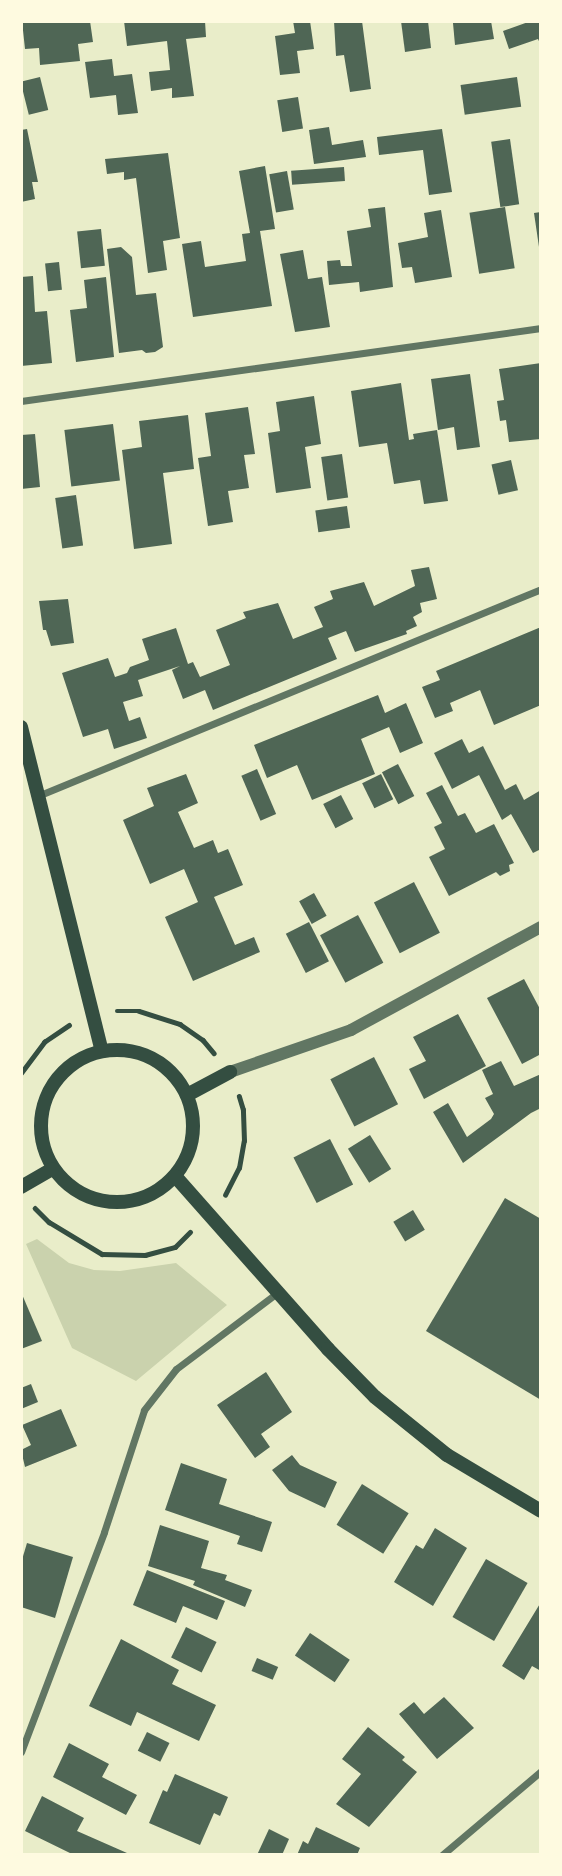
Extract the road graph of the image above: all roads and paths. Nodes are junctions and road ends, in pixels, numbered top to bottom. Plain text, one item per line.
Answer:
1 (541, 328) edge
2 (21, 401) edge
3 (541, 589) edge
4 (21, 727) edge
5 (40, 795) junction
6 (541, 927) edge
7 (102, 1051) junction
8 (230, 1072) joint
9 (187, 1095) junction
10 (52, 1169) junction
11 (175, 1176) junction
12 (21, 1187) edge
13 (33, 1206) dead end
14 (174, 1247) dead end
15 (278, 1292) junction
16 (541, 1511) edge
17 (21, 1752) edge
18 (541, 1771) edge
19 (442, 1855) edge

1 - 2 street
3 - 5 street
4 - 5 main road
5 - 7 main road
6 - 8 street
7 - 9 main road
7 - 10 main road
8 - 9 main road
9 - 11 main road
10 - 11 main road
10 - 12 main road
11 - 15 main road
13 - 14 path
15 - 16 main road
15 - 17 street
18 - 19 street

